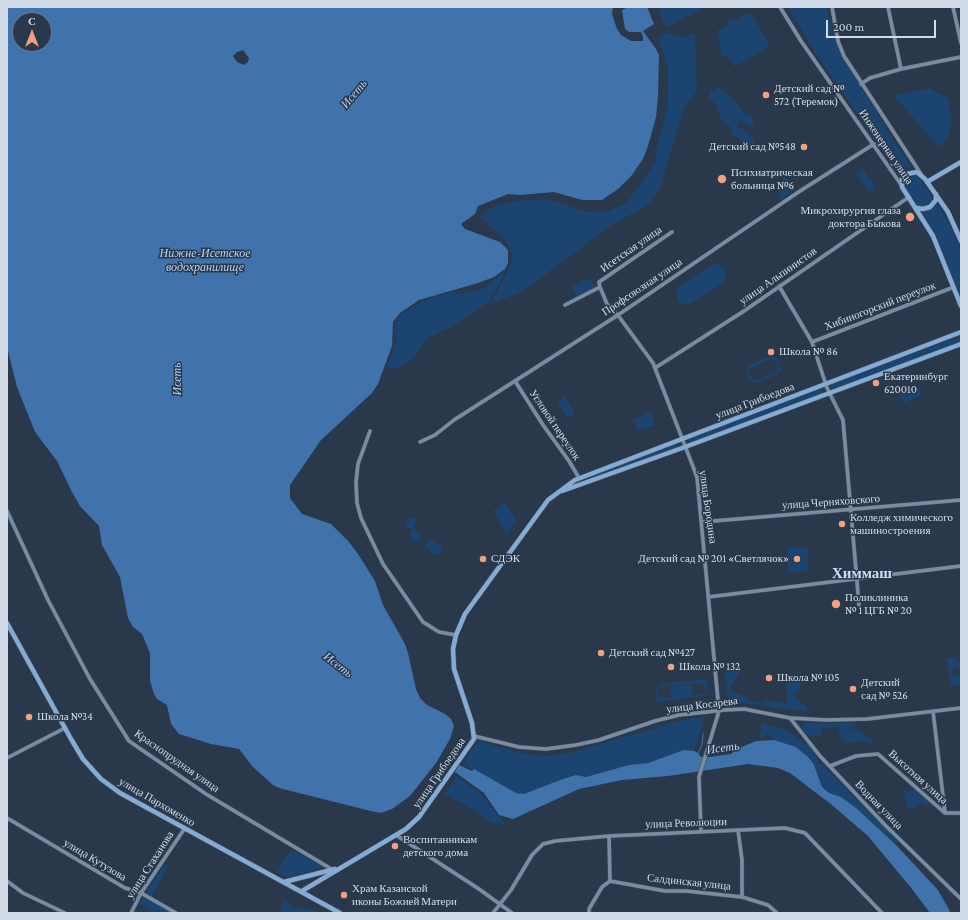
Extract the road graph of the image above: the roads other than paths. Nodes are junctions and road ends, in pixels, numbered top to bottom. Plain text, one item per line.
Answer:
1 (780, 7) edge
2 (832, 7) edge
3 (888, 7) edge
4 (953, 7) edge
5 (961, 43) edge
6 (961, 57) edge
7 (901, 69) junction
8 (861, 84) junction
9 (874, 144) junction
10 (961, 162) edge
11 (922, 175) junction
12 (927, 182) junction
13 (902, 187) junction
14 (936, 194) junction
15 (909, 197) junction
16 (917, 208) junction
17 (672, 232) dead end
18 (961, 241) edge
19 (779, 286) junction
20 (600, 287) junction
21 (954, 287) junction
22 (565, 305) dead end
23 (961, 306) edge
24 (618, 315) junction
25 (961, 332) edge
26 (812, 342) junction
27 (961, 344) edge
28 (655, 368) junction
29 (515, 381) junction
30 (826, 384) junction
31 (829, 392) junction
32 (370, 431) dead end
33 (682, 439) junction
34 (420, 442) dead end
35 (685, 447) junction
36 (579, 478) junction
37 (558, 492) junction
38 (961, 500) edge
39 (851, 509) junction
40 (7, 512) edge
41 (702, 522) junction
42 (961, 566) edge
43 (856, 579) junction
44 (708, 597) junction
45 (859, 605) dead end
46 (7, 623) edge
47 (456, 635) junction
48 (961, 708) edge
49 (719, 711) junction
50 (933, 711) junction
51 (790, 718) junction
52 (65, 728) junction
53 (474, 736) junction
54 (7, 758) edge
55 (830, 766) junction
56 (961, 813) edge
57 (945, 814) junction
58 (7, 818) edge
59 (185, 828) junction
60 (738, 830) junction
61 (701, 831) junction
62 (396, 835) junction
63 (609, 836) junction
64 (341, 868) junction
65 (333, 870) junction
66 (610, 881) junction
67 (7, 882) edge
68 (284, 882) junction
69 (302, 891) junction
70 (141, 893) junction
71 (742, 897) junction
72 (961, 899) edge
73 (499, 903) junction
74 (771, 908) junction
75 (64, 913) edge
76 (131, 913) edge
77 (176, 913) edge
78 (340, 913) edge
79 (493, 913) edge
80 (512, 913) edge
81 (589, 913) edge
82 (769, 913) edge
83 (776, 913) edge
84 (882, 913) edge

1 - 9 street, Инженерная улица
2 - 8 street, Инженерная улица
3 - 7 street
4 - 5 street
6 - 7 street
7 - 8 street
8 - 11 street, Инженерная улица
9 - 13 street, Инженерная улица
9 - 24 street, Профсоюзная улица
10 - 12 main road
11 - 12 main road, Инженерная улица
11 - 13 main road
12 - 14 main road, Инженерная улица
13 - 15 main road, Инженерная улица
14 - 16 main road
14 - 18 main road, Инженерная улица
15 - 16 main road, Инженерная улица
15 - 19 street, улица Альпинистов
16 - 21 main road, Инженерная улица
17 - 20 street, Исетская улица
19 - 26 street
19 - 28 street, улица Альпинистов
20 - 22 street, Исетская улица
20 - 24 street, улица Бородина
21 - 23 main road, Инженерная улица
21 - 26 street, Хибиногорский переулок
24 - 28 street, улица Бородина
24 - 29 street, Профсоюзная улица
25 - 30 main road, улица Грибоедова
26 - 30 street
27 - 31 main road, улица Грибоедова
28 - 33 street, улица Бородина
29 - 34 street, Профсоюзная улица
29 - 36 street, Угловой переулок
30 - 31 street
30 - 33 main road, улица Грибоедова
31 - 35 main road, улица Грибоедова
31 - 39 street
32 - 47 street
33 - 35 street, улица Бородина
33 - 36 main road, улица Грибоедова
35 - 37 main road, улица Грибоедова
35 - 41 street, улица Бородина
36 - 37 main road, улица Грибоедова
37 - 47 main road, улица Грибоедова
38 - 39 street, улица Черняховского
39 - 41 street, улица Черняховского
39 - 43 street
40 - 65 street, Краснопрудная улица
41 - 44 street, улица Бородина
42 - 43 street
43 - 44 street
43 - 45 street
44 - 49 street, улица Бородина
46 - 52 main road, улица Пархоменко
47 - 53 main road, улица Грибоедова
48 - 50 street, улица Косарева
49 - 51 street, улица Косарева
49 - 53 street, улица Косарева
49 - 61 street, улица Бородина
50 - 51 street, улица Косарева
50 - 57 street
51 - 55 street, Водная улица
52 - 54 street
52 - 59 main road, улица Пархоменко
53 - 62 main road, улица Грибоедова
55 - 57 street, Высотная улица
55 - 72 street, Водная улица
56 - 57 street
58 - 70 street, улица Кутузова
59 - 68 main road, улица Пархоменко
59 - 70 street, улица Стаханова
60 - 61 street, улица Революции
60 - 71 street
60 - 84 street, улица Революции
61 - 63 street, улица Революции
62 - 64 main road, улица Грибоедова
62 - 73 street
63 - 66 street
63 - 73 street, улица Революции
64 - 65 main road, улица Грибоедова
64 - 69 main road, улица Грибоедова
65 - 68 main road, улица Грибоедова
66 - 71 street, Салдинская улица
66 - 81 street
67 - 75 street
68 - 69 main road, улица Пархоменко
69 - 78 main road, улица Пархоменко
70 - 76 street, улица Стаханова
70 - 77 street, улица Кутузова
71 - 74 street, Салдинская улица
73 - 79 street, улица Революции
73 - 80 street
74 - 82 street
74 - 83 street, Салдинская улица

